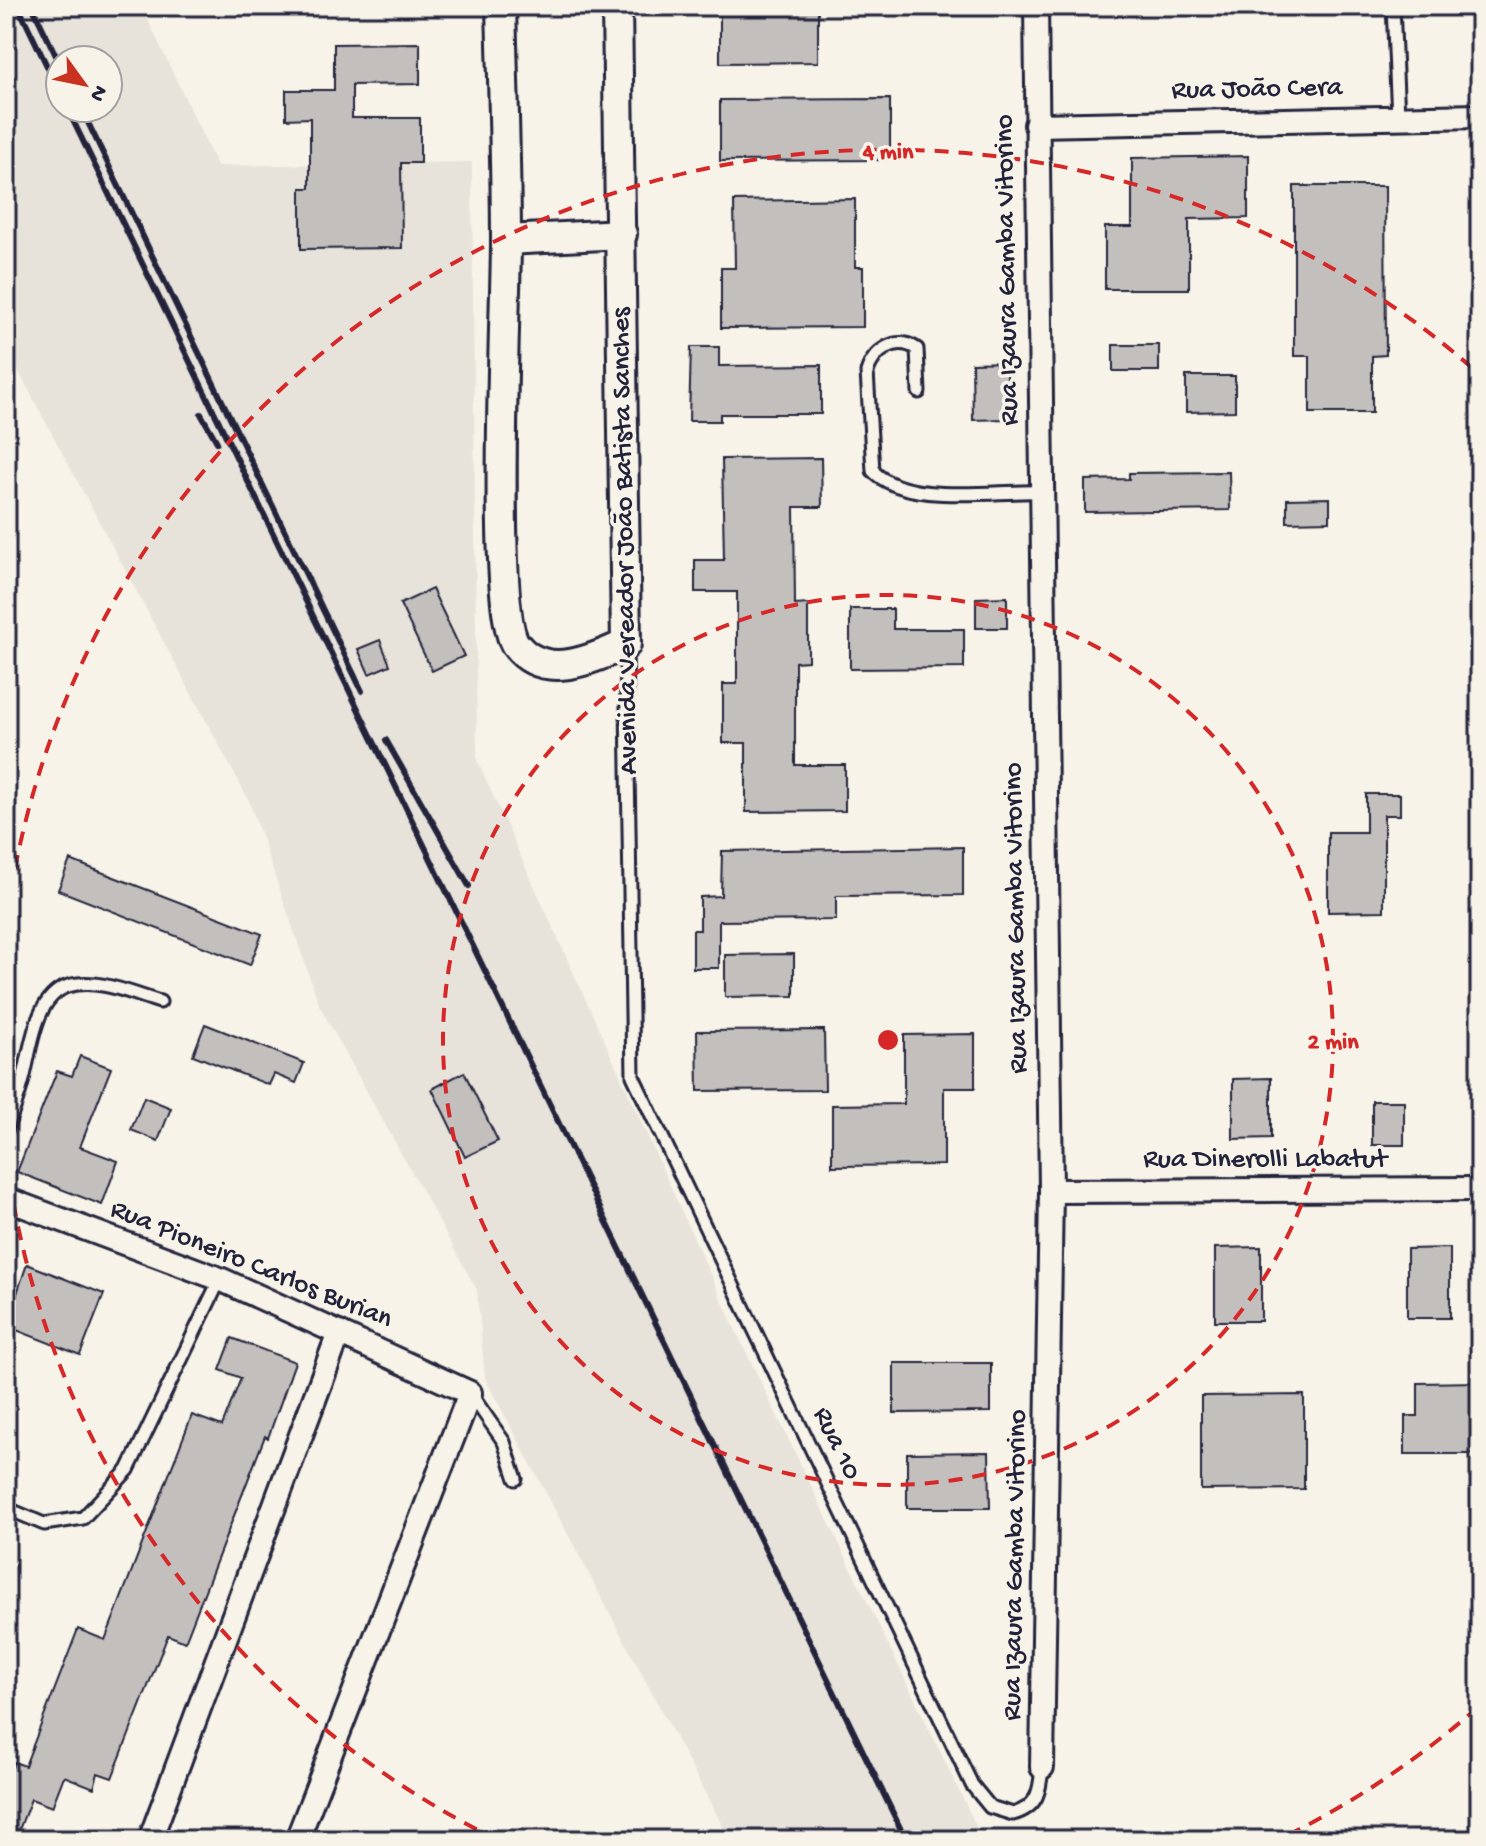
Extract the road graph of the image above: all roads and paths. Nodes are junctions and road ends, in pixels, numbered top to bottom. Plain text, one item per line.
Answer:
1 (501, 6) edge
2 (617, 6) edge
3 (1036, 6) edge
4 (1393, 6) edge
5 (1480, 116) edge
6 (1398, 117) junction
7 (1036, 125) junction
8 (622, 234) junction
9 (506, 240) junction
10 (919, 392) dead end
11 (1041, 492) junction
12 (626, 644) junction
13 (160, 1002) dead end
14 (633, 1076) joint
15 (6, 1131) edge
16 (1480, 1189) edge
17 (1051, 1191) junction
18 (6, 1199) edge
19 (220, 1279) junction
20 (339, 1333) junction
21 (470, 1393) junction
22 (516, 1479) dead end
23 (6, 1508) edge
24 (1042, 1767) joint
25 (1013, 1814) joint
26 (150, 1840) edge
27 (297, 1840) edge

1 - 9 street
2 - 8 street, Avenida Vereador João Batista Sanches
3 - 7 street, Rua Izaura Gamba Vitorino
4 - 6 lane
5 - 6 street, Rua João Cera
6 - 7 street, Rua João Cera
7 - 11 street, Rua Izaura Gamba Vitorino
8 - 9 street
8 - 12 street, Avenida Vereador João Batista Sanches
9 - 12 street
10 - 11 lane
11 - 17 street, Rua Izaura Gamba Vitorino
12 - 14 lane, Avenida Vereador João Batista Sanches
13 - 15 lane
14 - 25 lane, Rua 10
16 - 17 street, Rua Dinerolli Labatut
17 - 24 street, Rua Izaura Gamba Vitorino
18 - 19 street, Rua Pioneiro Carlos Burian
19 - 20 street, Rua Pioneiro Carlos Burian
19 - 23 lane
20 - 21 street, Rua Pioneiro Carlos Burian
20 - 26 street
21 - 22 lane
21 - 27 street
24 - 25 lane, Rua Izaura Gamba Vitorino

